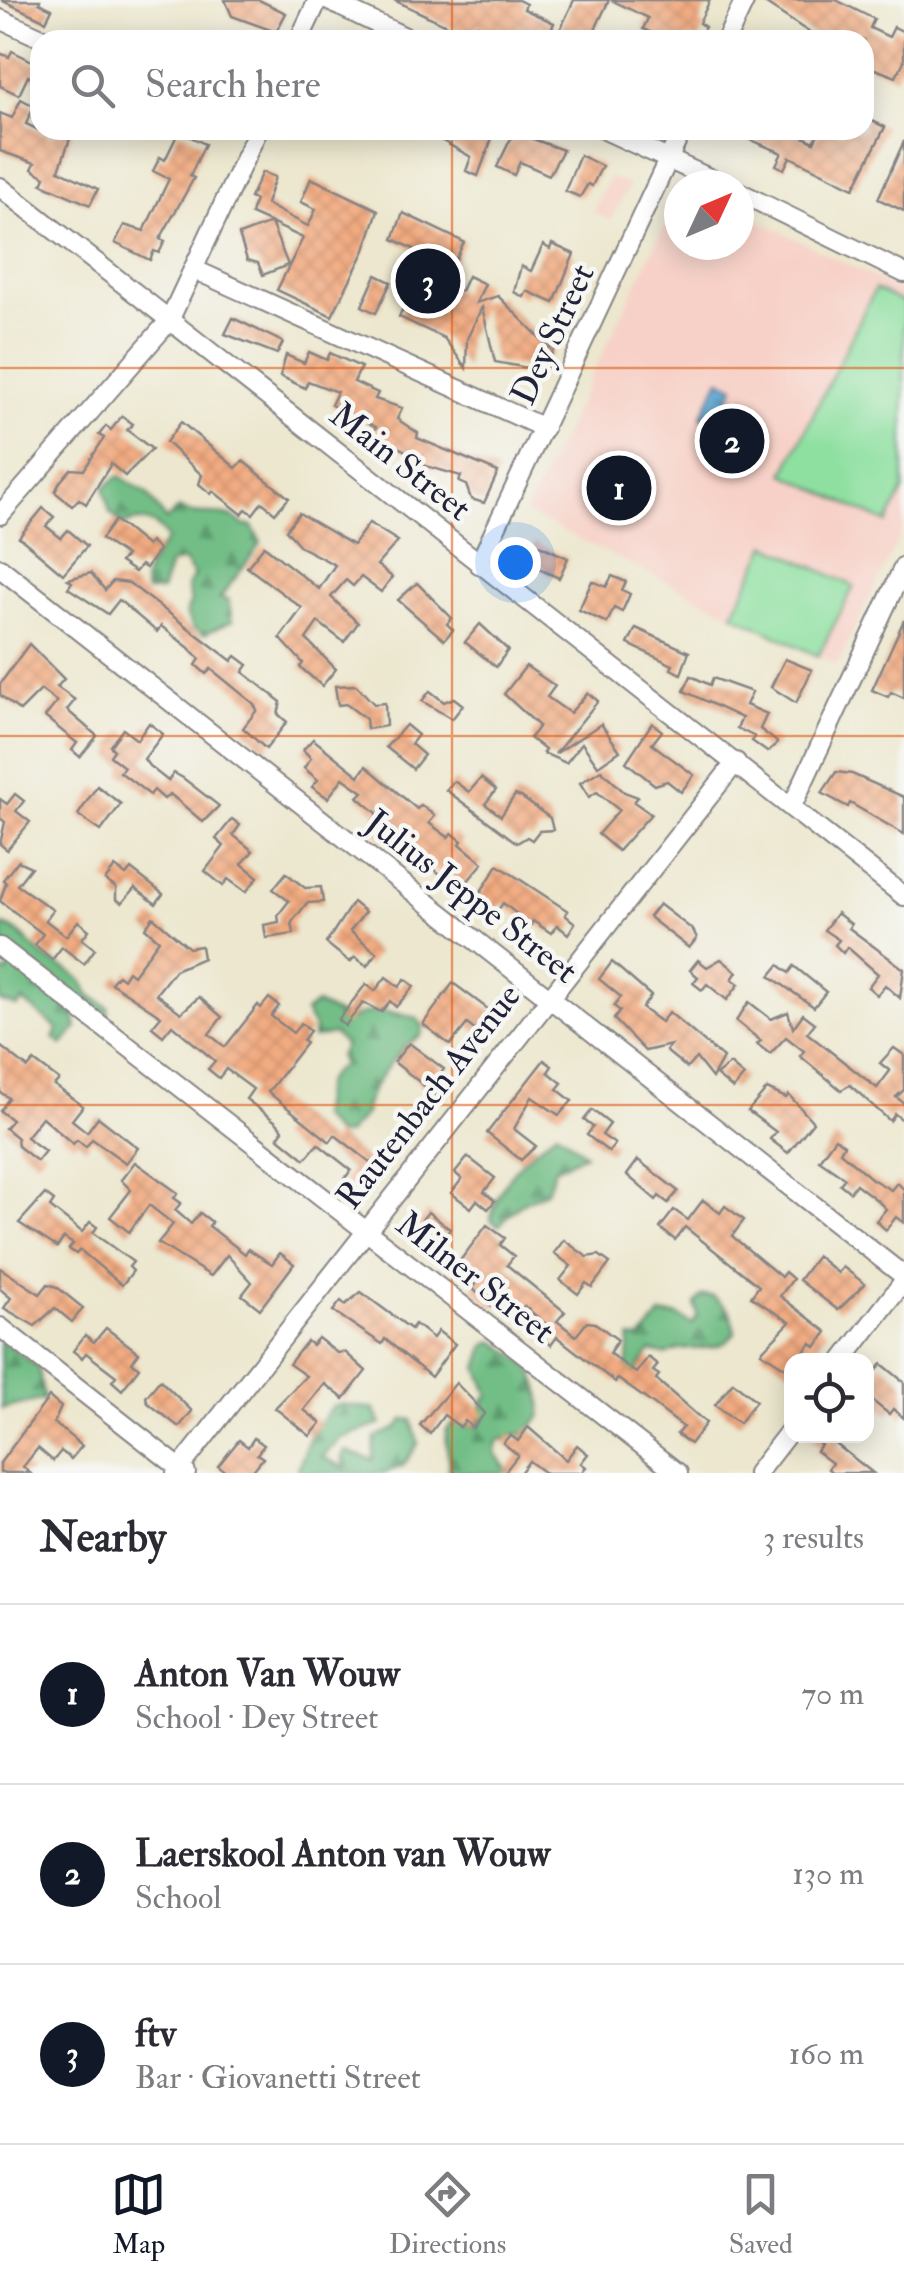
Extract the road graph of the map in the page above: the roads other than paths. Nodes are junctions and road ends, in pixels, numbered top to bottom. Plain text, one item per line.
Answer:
1 (318, 0) edge
2 (327, 0) edge
3 (746, 0) edge
4 (0, 19) edge
5 (304, 30) edge
6 (390, 30) edge
7 (731, 30) edge
8 (30, 33) edge
9 (248, 140) edge
10 (627, 140) edge
11 (678, 140) edge
12 (669, 159) junction
13 (692, 170) edge
14 (0, 187) edge
15 (754, 199) edge
16 (194, 269) junction
17 (904, 273) edge
18 (170, 321) junction
19 (544, 428) junction
20 (0, 516) edge
21 (479, 564) junction
22 (904, 566) edge
23 (0, 568) edge
24 (898, 595) edge
25 (736, 762) junction
26 (793, 804) junction
27 (904, 896) edge
28 (0, 947) edge
29 (548, 996) junction
30 (363, 1232) junction
31 (904, 1278) edge
32 (0, 1327) edge
33 (848, 1353) edge
34 (784, 1438) edge
35 (181, 1471) edge
36 (678, 1473) edge
37 (757, 1473) edge

1 - 5 street
2 - 6 street
3 - 7 street
4 - 8 street
9 - 16 street
10 - 12 street
11 - 12 street, Dey Street
12 - 13 street
12 - 19 street, Dey Street
14 - 18 street, Main Street
15 - 17 street
16 - 18 street
16 - 19 street
18 - 20 street
18 - 21 street, Main Street
19 - 21 street, Dey Street
21 - 25 street, Main Street
22 - 24 street
23 - 29 street, Julius Jeppe Street
24 - 26 street
25 - 26 street, Main Street
25 - 29 street, Rautenbach Avenue
26 - 27 street, Main Street
28 - 30 street, Milner Street
29 - 30 street, Rautenbach Avenue
29 - 31 street, Julius Jeppe Street
30 - 35 street, Rautenbach Avenue
30 - 36 street, Milner Street
31 - 33 street
32 - 35 street
34 - 37 street

